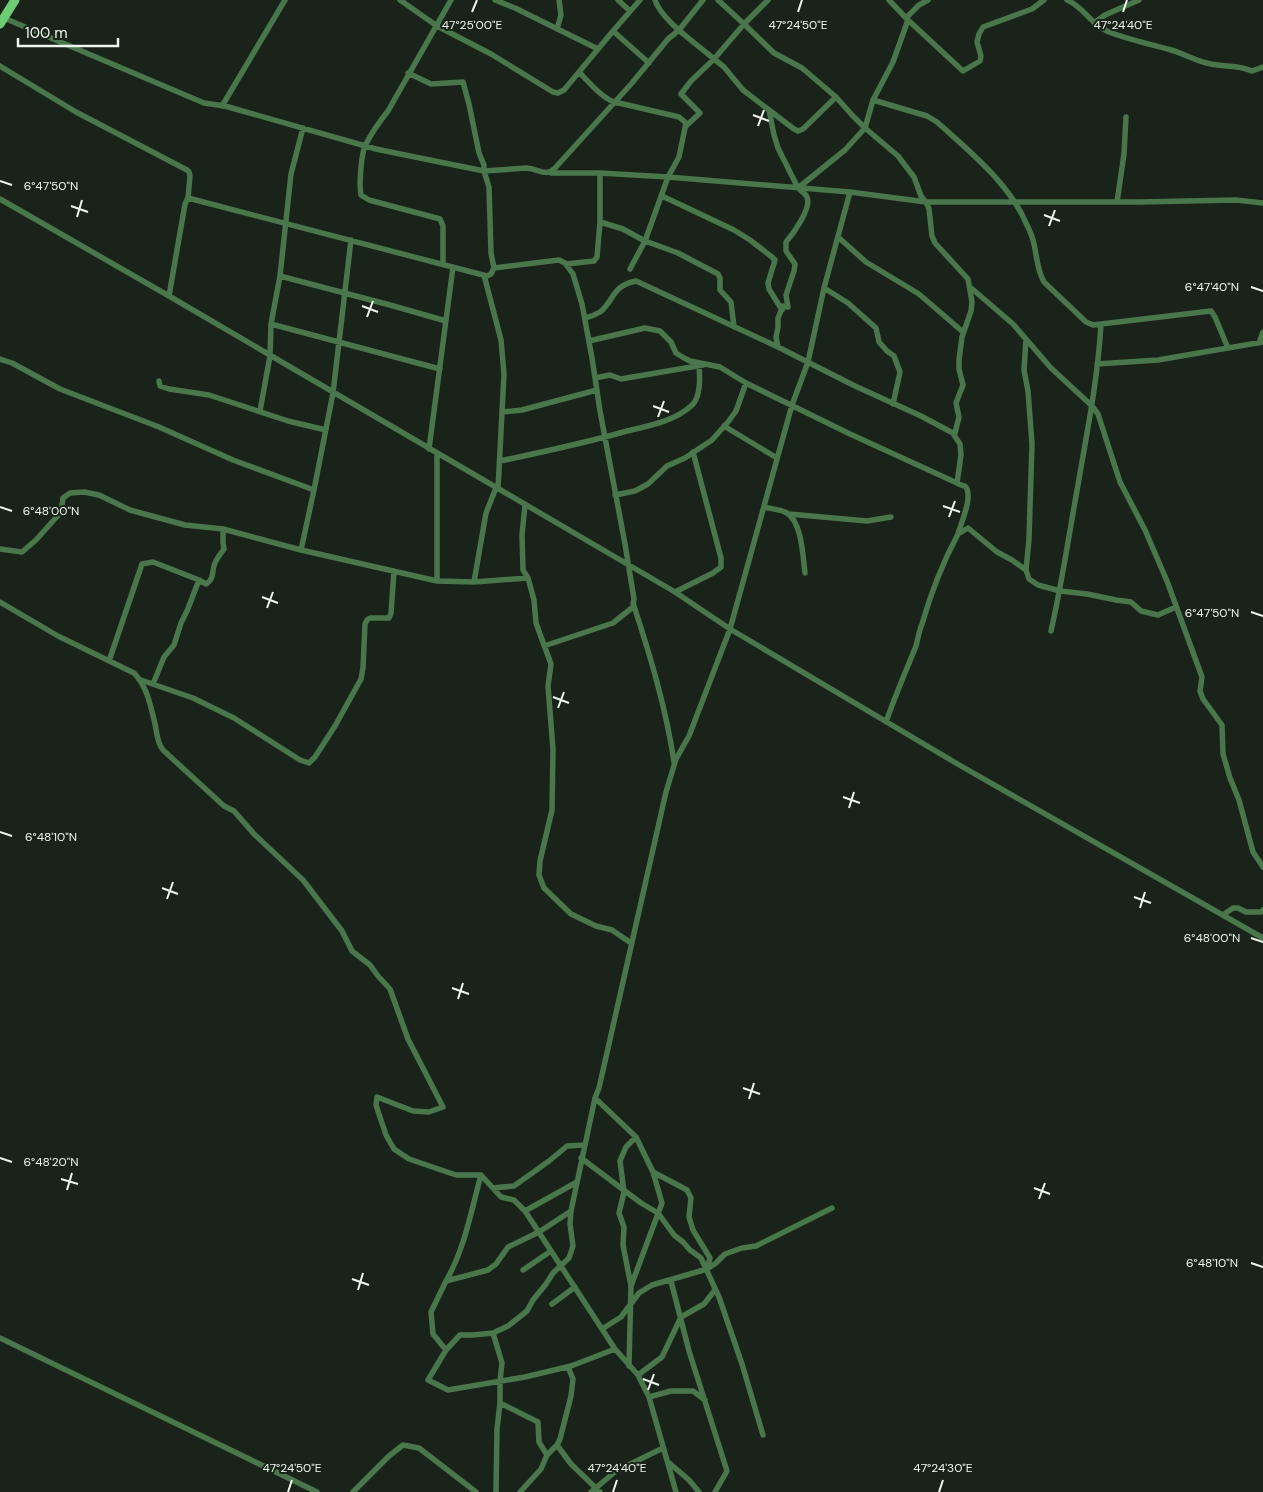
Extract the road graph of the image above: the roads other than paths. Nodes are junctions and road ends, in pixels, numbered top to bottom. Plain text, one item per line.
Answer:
1 (15, 0) edge
2 (285, 0) edge
3 (400, 0) edge
4 (452, 0) edge
5 (495, 0) edge
6 (559, 0) edge
7 (618, 0) edge
8 (640, 0) edge
9 (654, 0) edge
10 (703, 0) edge
11 (718, 0) edge
12 (768, 0) edge
13 (889, 0) edge
14 (928, 0) edge
15 (1044, 0) edge
16 (1067, 0) edge
17 (1139, 0) edge
18 (630, 11) junction
19 (907, 19) junction
20 (2, 21) edge
21 (1094, 23) junction
22 (744, 24) junction
23 (437, 26) junction
24 (557, 29) junction
25 (679, 30) junction
26 (612, 31) junction
27 (598, 49) junction
28 (714, 59) junction
29 (649, 63) junction
30 (0, 66) edge
31 (1263, 67) edge
32 (579, 72) junction
33 (408, 73) junction
34 (836, 97) junction
35 (873, 100) junction
36 (614, 103) junction
37 (222, 106) junction
38 (769, 110) junction
39 (1126, 116) dead end
40 (686, 126) junction
41 (303, 128) junction
42 (866, 128) junction
43 (364, 146) junction
44 (484, 171) junction
45 (551, 172) junction
46 (600, 173) junction
47 (668, 177) junction
48 (798, 188) junction
49 (850, 192) junction
50 (662, 196) junction
51 (0, 198) edge
52 (188, 198) junction
53 (1016, 201) junction
54 (926, 202) junction
55 (1117, 202) junction
56 (1263, 202) edge
57 (285, 222) junction
58 (600, 222) junction
59 (838, 237) junction
60 (351, 240) junction
61 (645, 241) junction
62 (443, 264) junction
63 (566, 264) junction
64 (453, 267) junction
65 (494, 268) junction
66 (630, 269) dead end
67 (484, 275) junction
68 (280, 276) junction
69 (970, 286) junction
70 (824, 288) junction
71 (345, 293) junction
72 (169, 296) junction
73 (782, 310) junction
74 (584, 318) junction
75 (446, 321) junction
76 (271, 324) junction
77 (1101, 324) junction
78 (734, 327) junction
79 (964, 332) junction
80 (1263, 332) edge
81 (1026, 339) junction
82 (589, 341) junction
83 (339, 342) junction
84 (1261, 343) edge
85 (778, 347) junction
86 (1228, 348) junction
87 (270, 356) junction
88 (0, 359) edge
89 (808, 362) junction
90 (708, 364) junction
91 (1097, 364) junction
92 (700, 366) junction
93 (440, 369) junction
94 (595, 378) junction
95 (159, 381) dead end
96 (746, 383) junction
97 (597, 390) junction
98 (333, 393) junction
99 (893, 404) junction
100 (792, 405) junction
101 (1092, 406) junction
102 (260, 411) junction
103 (502, 412) junction
104 (724, 426) junction
105 (326, 430) junction
106 (955, 433) junction
107 (604, 438) junction
108 (429, 449) junction
109 (693, 452) junction
110 (437, 453) junction
111 (777, 458) junction
112 (500, 461) junction
113 (957, 483) junction
114 (497, 488) junction
115 (314, 490) junction
116 (615, 496) junction
117 (525, 505) junction
118 (764, 507) junction
119 (789, 514) junction
120 (891, 517) dead end
121 (224, 529) junction
122 (958, 534) junction
123 (0, 549) edge
124 (301, 550) junction
125 (629, 565) junction
126 (1026, 570) junction
127 (394, 571) junction
128 (805, 574) dead end
129 (528, 578) junction
130 (199, 580) junction
131 (437, 581) junction
132 (474, 582) junction
133 (1060, 591) junction
134 (676, 592) junction
135 (0, 602) edge
136 (633, 603) junction
137 (1176, 607) junction
138 (730, 629) junction
139 (1051, 631) dead end
140 (544, 646) junction
141 (110, 661) junction
142 (141, 680) junction
143 (152, 684) junction
144 (886, 722) junction
145 (674, 764) junction
146 (1263, 867) edge
147 (1263, 910) edge
148 (1223, 914) junction
149 (1263, 938) edge
150 (631, 943) junction
151 (594, 1098) junction
152 (636, 1137) junction
153 (584, 1145) junction
154 (582, 1158) junction
155 (653, 1172) junction
156 (482, 1175) junction
157 (577, 1182) junction
158 (493, 1188) junction
159 (624, 1191) junction
160 (832, 1208) dead end
161 (525, 1211) junction
162 (571, 1211) junction
163 (658, 1213) junction
164 (539, 1232) junction
165 (551, 1251) junction
166 (560, 1266) junction
167 (707, 1269) junction
168 (523, 1270) dead end
169 (446, 1281) junction
170 (671, 1281) junction
171 (631, 1286) junction
172 (575, 1287) junction
173 (715, 1290) junction
174 (552, 1304) dead end
175 (631, 1305) junction
176 (681, 1317) junction
177 (602, 1329) junction
178 (493, 1333) junction
179 (0, 1338) edge
180 (614, 1349) junction
181 (446, 1350) junction
182 (629, 1366) junction
183 (568, 1367) junction
184 (638, 1376) junction
185 (500, 1381) junction
186 (649, 1397) junction
187 (705, 1400) junction
188 (500, 1403) junction
189 (763, 1435) dead end
190 (557, 1445) junction
191 (663, 1448) junction
192 (547, 1455) junction
193 (667, 1461) junction
194 (595, 1491) edge
195 (318, 1492) edge
196 (353, 1492) edge
197 (476, 1492) edge
198 (496, 1492) edge
199 (520, 1492) edge
200 (676, 1492) edge
201 (698, 1492) edge
202 (715, 1492) edge

1 - 20 main road
2 - 37 street
3 - 23 street
4 - 23 street
5 - 24 street
6 - 24 street
7 - 18 street
8 - 18 street
9 - 25 street
10 - 25 street
11 - 22 street
12 - 22 street
13 - 19 street
14 - 19 street
15 - 19 street
16 - 21 street
17 - 21 street
18 - 26 street
19 - 35 street
20 - 37 street
21 - 31 street
22 - 28 street
22 - 34 street
23 - 32 street
23 - 33 street
24 - 27 street
25 - 28 street
25 - 29 street
26 - 27 street
26 - 29 street
27 - 32 street
28 - 38 street
28 - 40 street
29 - 36 street
30 - 52 street
32 - 36 street
33 - 43 street
33 - 44 street
34 - 38 street
34 - 42 street
35 - 42 street
35 - 53 street
36 - 40 street
36 - 45 street
37 - 41 street
38 - 48 street
39 - 55 street
40 - 47 street
41 - 43 street
41 - 57 street
42 - 48 street
42 - 54 street
43 - 44 street
43 - 62 street
44 - 45 street
44 - 65 street
45 - 46 street
46 - 47 street
46 - 58 street
47 - 48 street
47 - 50 street
48 - 49 street
48 - 73 street
49 - 54 street
49 - 59 street
50 - 61 street
50 - 73 street
51 - 72 street
52 - 57 street
52 - 72 street
53 - 54 street
53 - 55 street
53 - 77 street
54 - 69 street
55 - 56 street
57 - 60 street
57 - 68 street
58 - 61 street
58 - 63 street
59 - 70 street
59 - 79 street
60 - 62 street
60 - 71 street
61 - 66 street
61 - 78 street
62 - 64 street
63 - 65 street
63 - 74 street
64 - 67 street
64 - 75 street
65 - 67 street
67 - 103 street
68 - 71 street
68 - 76 street
69 - 79 street
69 - 81 street
70 - 89 street
70 - 99 street
71 - 75 street
71 - 83 street
72 - 87 street
73 - 85 street
74 - 78 street
74 - 82 street
75 - 93 street
76 - 83 street
76 - 87 street
77 - 86 street
77 - 91 street
78 - 85 street
79 - 106 street
80 - 84 street
81 - 101 street
81 - 126 street
82 - 90 street
82 - 94 street
83 - 93 street
83 - 98 street
84 - 86 street
85 - 89 street
86 - 91 street
87 - 98 street
87 - 102 street
88 - 115 street
89 - 99 street
89 - 100 street
90 - 92 street
90 - 96 street
91 - 101 street
92 - 94 street
92 - 107 street
93 - 108 street
94 - 97 street
95 - 102 street
96 - 100 street
96 - 104 street
97 - 103 street
97 - 107 street
98 - 105 street
98 - 108 street
99 - 106 street
100 - 111 street
100 - 113 street
101 - 133 street
101 - 137 street
102 - 105 street
103 - 112 street
104 - 109 street
104 - 111 street
105 - 115 street
106 - 113 street
107 - 112 street
107 - 116 street
108 - 110 street
109 - 116 street
109 - 134 street
110 - 114 street
110 - 131 street
111 - 118 street
112 - 114 street
113 - 122 street
114 - 117 street
114 - 132 street
115 - 124 street
116 - 125 street
117 - 125 street
117 - 129 street
118 - 119 street
118 - 138 street
119 - 120 street
119 - 128 street
121 - 123 street
121 - 124 street
121 - 130 street
122 - 126 street
122 - 144 street
124 - 127 street
125 - 134 street
125 - 136 street
126 - 133 street
127 - 131 street
127 - 143 street
129 - 132 street
129 - 140 street
130 - 141 street
130 - 143 street
131 - 132 street
133 - 137 street
133 - 139 street
134 - 138 street
135 - 141 street
136 - 140 street
136 - 145 street
137 - 146 street
138 - 144 street
138 - 145 street
140 - 150 street
141 - 142 street
142 - 143 street
142 - 156 street
144 - 148 street
145 - 150 street
147 - 148 street
148 - 149 street
150 - 151 street
151 - 152 street
151 - 153 street
152 - 155 street
152 - 159 street
153 - 154 street
153 - 158 street
154 - 157 street
154 - 159 street
155 - 163 street
155 - 167 street
156 - 158 street
156 - 169 street
157 - 161 street
157 - 162 street
158 - 161 street
159 - 163 street
159 - 171 street
160 - 167 street
161 - 164 street
162 - 164 street
162 - 166 street
163 - 167 street
163 - 171 street
164 - 165 street
164 - 169 street
165 - 166 street
165 - 168 street
166 - 172 street
166 - 178 street
167 - 170 street
167 - 173 street
169 - 181 street
170 - 175 street
170 - 176 street
171 - 175 street
172 - 174 street
172 - 177 street
173 - 176 street
173 - 189 street
175 - 177 street
175 - 182 street
176 - 184 street
176 - 187 street
177 - 180 street
178 - 181 street
178 - 185 street
179 - 195 street
180 - 182 street
180 - 183 street
181 - 185 street
182 - 184 street
183 - 185 street
183 - 190 street
184 - 186 street
185 - 188 street
186 - 187 street
186 - 191 street
187 - 202 street
188 - 192 street
188 - 198 street
190 - 192 street
190 - 194 street
191 - 193 street
191 - 194 street
192 - 199 street
193 - 200 street
193 - 201 street
196 - 197 street

